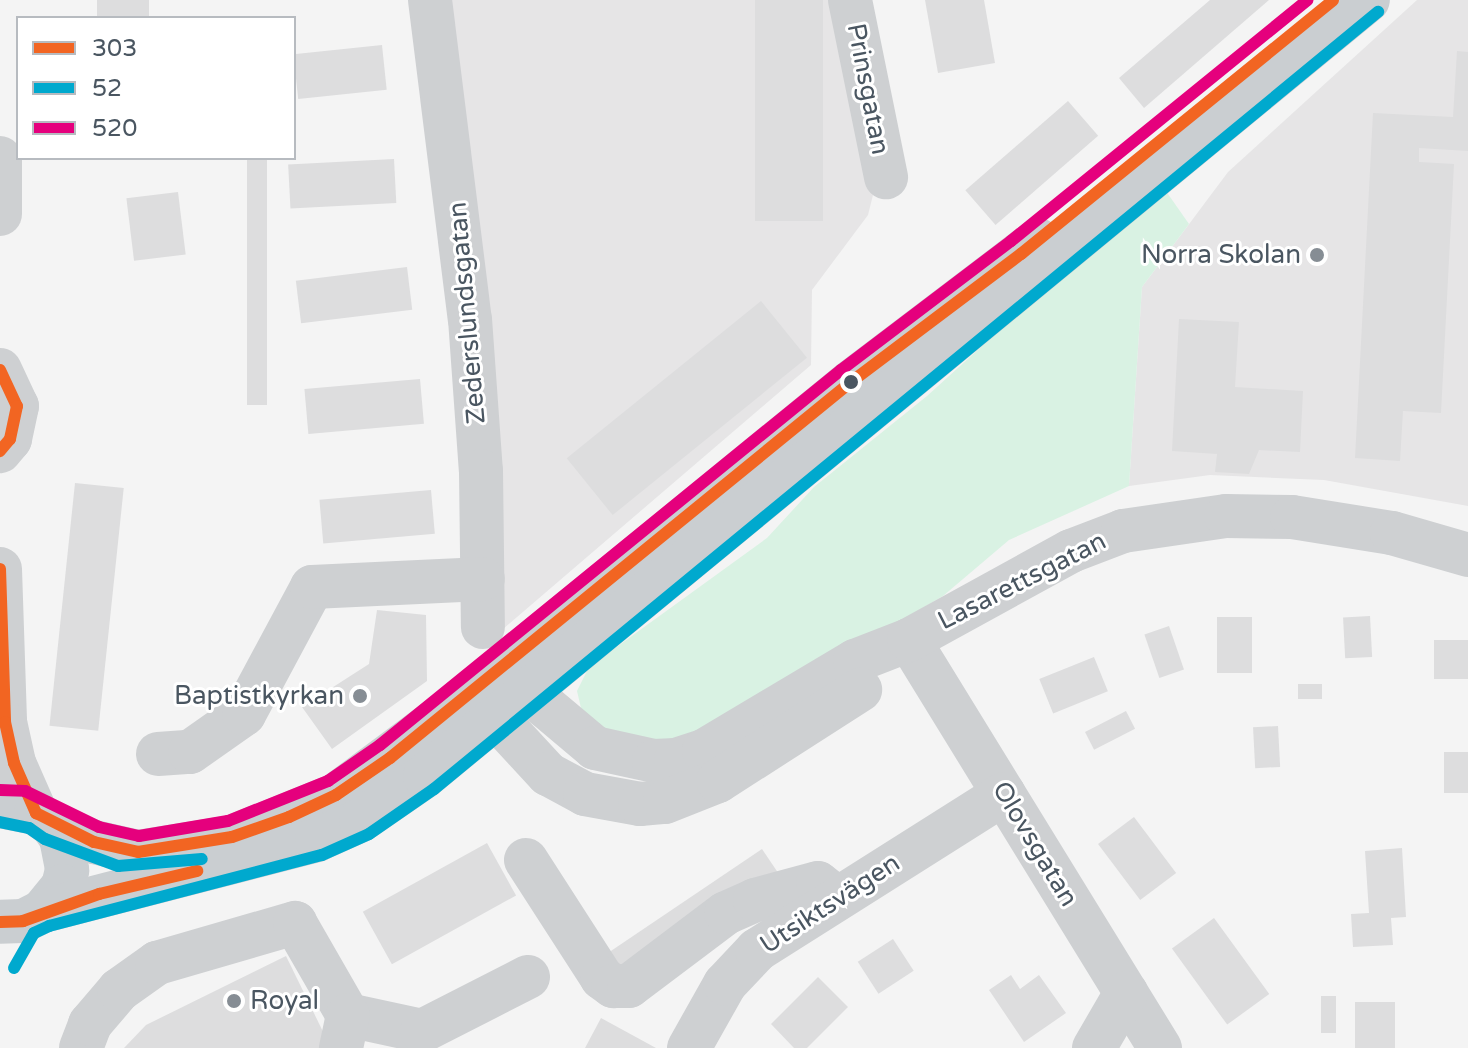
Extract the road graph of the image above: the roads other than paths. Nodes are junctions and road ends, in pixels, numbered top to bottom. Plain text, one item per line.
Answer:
1 (430, 0) edge
2 (850, 0) edge
3 (1333, 0) edge
4 (1368, 0) edge
5 (0, 158) edge
6 (886, 177) dead end
7 (0, 214) edge
8 (0, 339) edge
9 (6, 378) edge
10 (0, 451) edge
11 (1468, 555) edge
12 (0, 569) edge
13 (483, 579) junction
14 (483, 627) dead end
15 (909, 640) junction
16 (520, 676) junction
17 (483, 706) junction
18 (158, 754) dead end
19 (1004, 794) junction
20 (29, 815) edge
21 (526, 860) dead end
22 (837, 898) junction
23 (22, 918) edge
24 (0, 960) edge
25 (528, 977) dead end
26 (1126, 993) junction
27 (344, 1031) edge
28 (81, 1048) edge
29 (689, 1048) edge
30 (1094, 1048) edge
31 (1160, 1048) edge

1 - 13 street, Zederslundsgatan
2 - 6 street, Prinsgatan
3 - 16 main road
4 - 16 main road
5 - 7 street
8 - 9 street
9 - 10 street
11 - 15 street, Lasarettsgatan
12 - 20 street
13 - 14 street, Zederslundsgatan
13 - 18 street
15 - 16 street, Lasarettsgatan
15 - 17 street, Lasarettsgatan
15 - 19 street, Olovsgatan
16 - 17 main road
17 - 20 main road
17 - 23 main road
19 - 22 street, Utsiktsvägen
19 - 26 street, Olovsgatan
20 - 23 main road
21 - 22 street
22 - 29 street, Utsiktsvägen
23 - 24 main road
25 - 27 street
26 - 30 street
26 - 31 street, Olovsgatan
27 - 28 street

